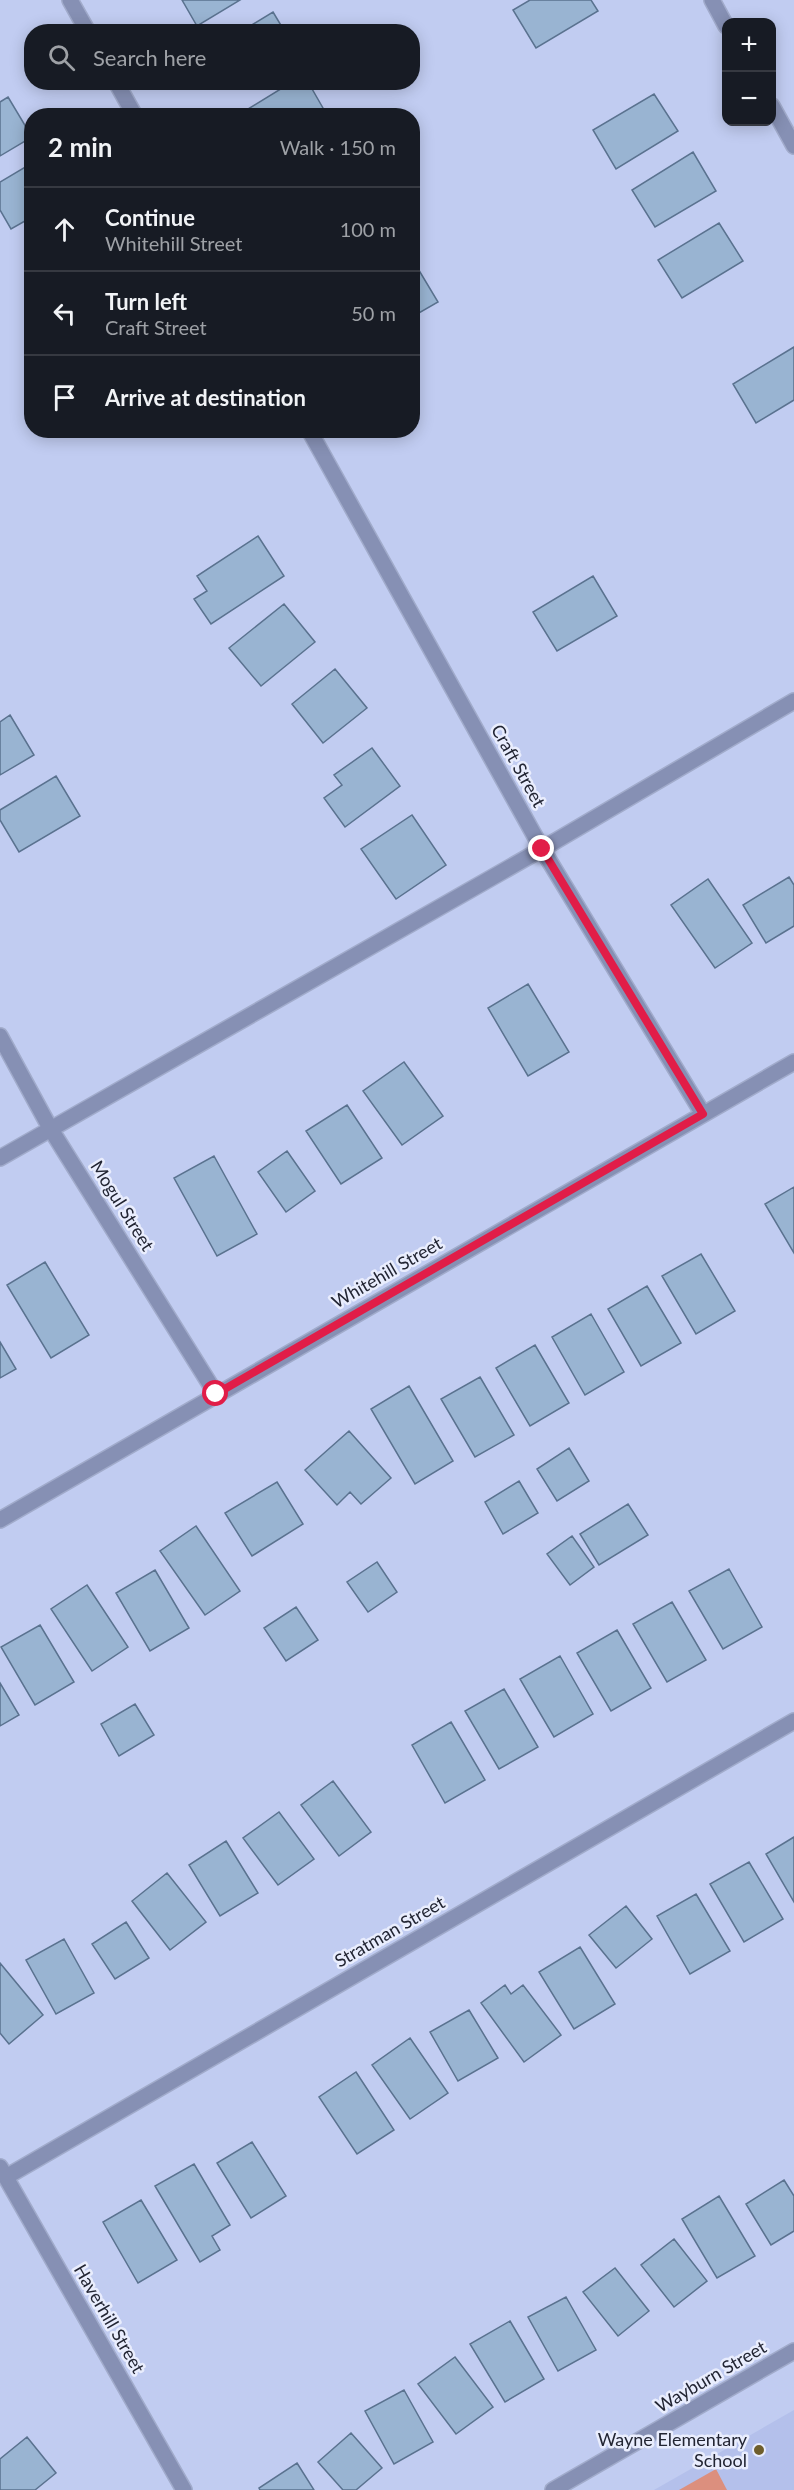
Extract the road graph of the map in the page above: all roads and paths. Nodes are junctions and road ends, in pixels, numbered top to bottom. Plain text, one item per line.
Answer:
1 (70, 0) edge
2 (712, 0) edge
3 (722, 19) edge
4 (84, 24) edge
5 (120, 90) edge
6 (131, 108) edge
7 (776, 115) edge
8 (794, 146) edge
9 (313, 438) edge
10 (794, 701) edge
11 (542, 849) junction
12 (0, 1036) edge
13 (794, 1062) edge
14 (703, 1114) junction
15 (50, 1128) junction
16 (0, 1158) edge
17 (216, 1394) junction
18 (0, 1520) edge
19 (794, 1721) edge
20 (3, 2172) edge
21 (794, 2351) edge
22 (184, 2490) edge
23 (553, 2490) edge

1 - 4 street
2 - 3 street
5 - 6 street
7 - 8 street
9 - 11 street, Craft Street
10 - 11 street
11 - 14 street, Craft Street
11 - 15 street
12 - 15 street, Mogul Street
13 - 14 street, Whitehill Street
14 - 17 street, Whitehill Street
15 - 16 street
15 - 17 street, Mogul Street
17 - 18 street, Whitehill Street
19 - 20 street, Stratman Street
20 - 22 street, Haverhill Street
21 - 23 street, Wayburn Street

